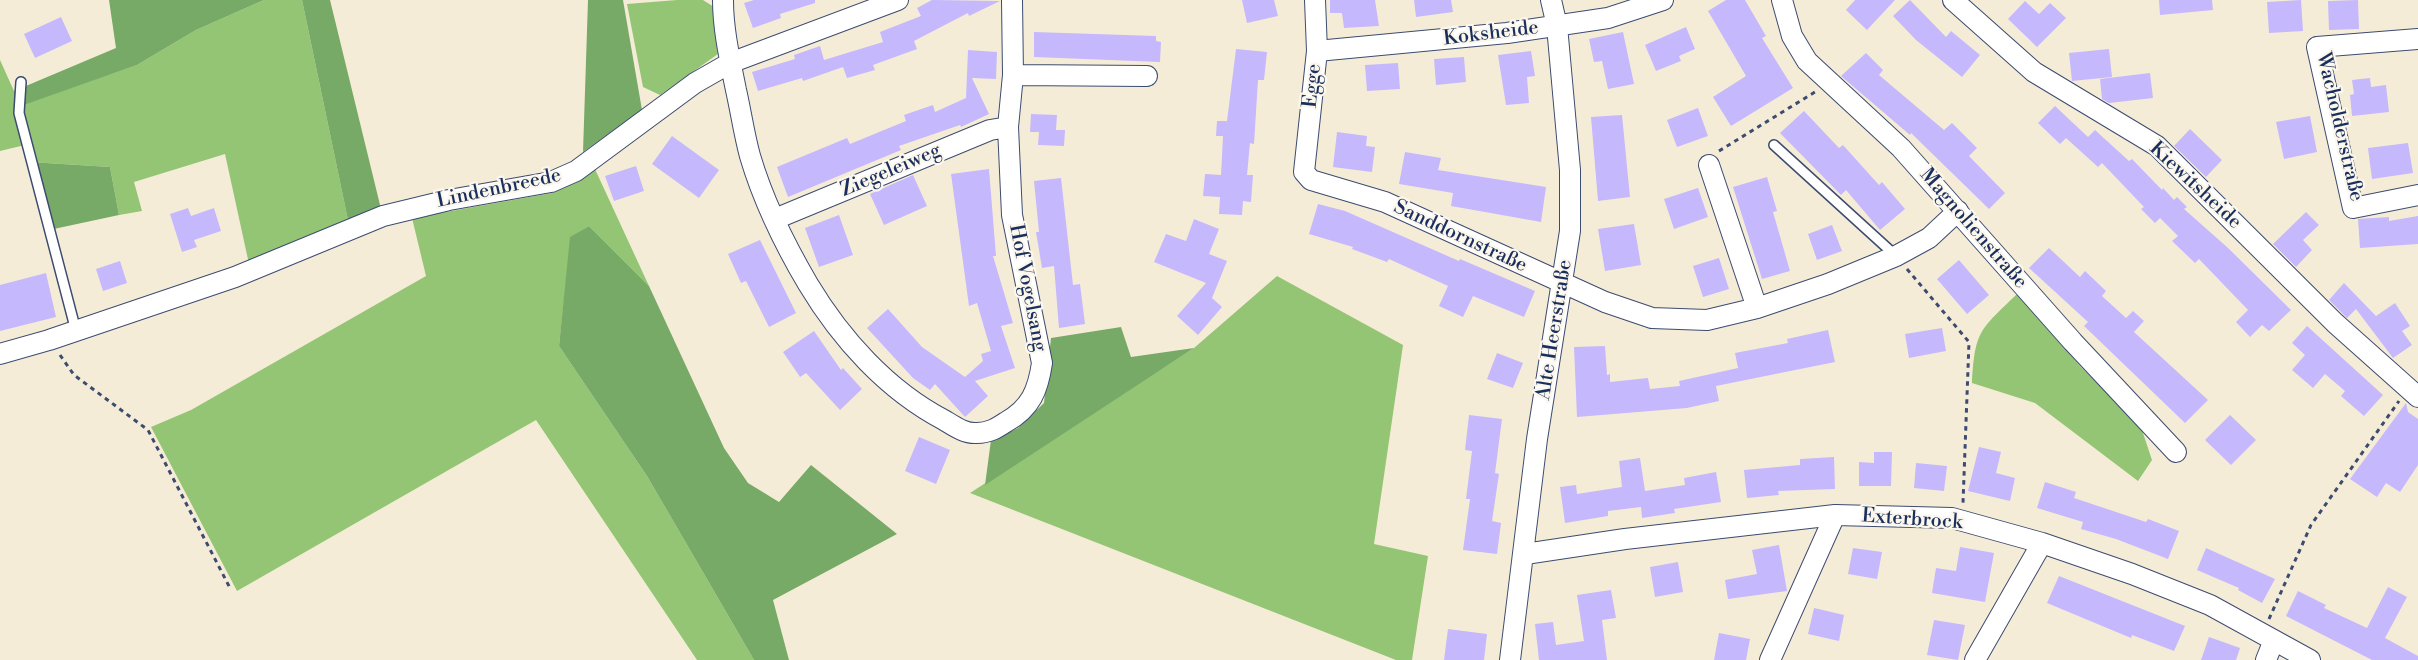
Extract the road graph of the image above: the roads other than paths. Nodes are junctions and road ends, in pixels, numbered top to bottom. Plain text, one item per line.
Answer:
1 (723, 0) edge
2 (898, 0) edge
3 (1012, 0) edge
4 (1315, 0) edge
5 (1551, 0) edge
6 (1782, 0) edge
7 (1953, 0) edge
8 (1653, 2) edge
9 (1557, 26) junction
10 (2418, 39) edge
11 (1317, 51) junction
12 (730, 63) junction
13 (1013, 75) junction
14 (1147, 76) dead end
15 (21, 82) dead end
16 (1008, 127) junction
17 (1774, 145) dead end
18 (1709, 165) road end
19 (1304, 172) joint
20 (2418, 195) edge
21 (1958, 211) junction
22 (775, 219) junction
23 (1896, 256) junction
24 (1564, 283) junction
25 (1756, 308) junction
26 (76, 331) junction
27 (0, 354) edge
28 (2413, 394) edge
29 (2176, 452) dead end
30 (1835, 515) junction
31 (2042, 543) junction
32 (1525, 554) junction
33 (2268, 637) junction
34 (1510, 660) edge
35 (1770, 660) edge
36 (1975, 660) edge
37 (2266, 660) edge
38 (2310, 660) edge

1 - 12 street, Hof Vogelsang
2 - 12 street, Lindenbreede
3 - 13 street, Hof Vogelsang
4 - 11 street, Egge
5 - 9 street, Alte Heerstraße
6 - 21 street, Magnolienstraße
7 - 28 street, Kiewitsheide
8 - 9 street, Koksheide
9 - 11 street, Koksheide
9 - 24 street, Alte Heerstraße
10 - 20 street, Wacholderstraße
11 - 19 street, Egge
12 - 22 street, Hof Vogelsang
12 - 26 street, Lindenbreede
13 - 14 street
13 - 16 street, Hof Vogelsang
15 - 26 lane
16 - 22 street, Ziegeleiweg
16 - 22 street, Hof Vogelsang
17 - 23 lane
18 - 25 street
19 - 24 street, Sanddornstraße
21 - 23 street, Sanddornstraße
21 - 29 street, Magnolienstraße
23 - 25 street, Sanddornstraße
24 - 25 street, Sanddornstraße
24 - 32 street, Alte Heerstraße
26 - 27 street, Lindenbreede
30 - 31 street, Exterbrock
30 - 32 street, Exterbrock
30 - 35 street
31 - 33 street, Exterbrock
31 - 36 street
32 - 34 street, Alte Heerstraße
33 - 37 street
33 - 38 street, Exterbrock

